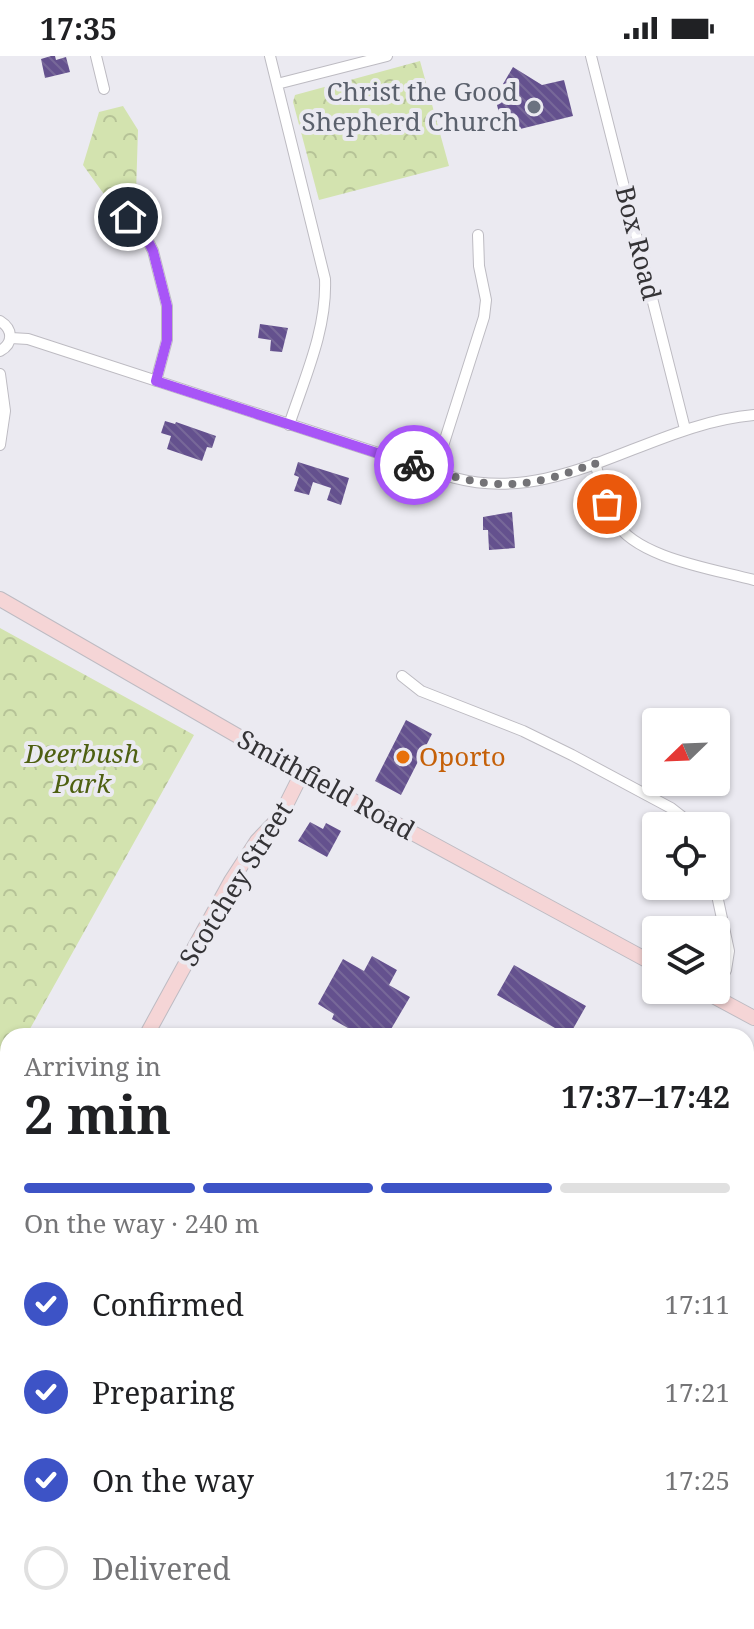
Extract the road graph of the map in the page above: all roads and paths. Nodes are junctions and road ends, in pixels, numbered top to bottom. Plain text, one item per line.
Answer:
1 (96, 56) edge
2 (270, 56) edge
3 (387, 56) edge
4 (591, 56) edge
5 (277, 84) junction
6 (104, 89) dead end
7 (128, 217) dead end
8 (478, 235) dead end
9 (0, 321) edge
10 (11, 338) junction
11 (0, 351) edge
12 (0, 374) edge
13 (156, 381) junction
14 (754, 415) edge
15 (289, 425) junction
16 (685, 429) junction
17 (0, 445) edge
18 (595, 463) junction
19 (435, 471) junction
20 (754, 580) edge
21 (0, 599) edge
22 (402, 676) dead end
23 (302, 773) junction
24 (676, 812) edge
25 (642, 957) edge
26 (730, 1003) edge
27 (754, 1018) edge
28 (150, 1028) edge

1 - 6 street
2 - 5 street
3 - 5 street
4 - 16 street, Box Road
5 - 15 street
7 - 13 street
8 - 19 street
9 - 10 street
10 - 11 street
10 - 13 street
12 - 17 street
13 - 15 street
14 - 16 street
15 - 19 street
16 - 18 street
18 - 19 street
18 - 20 street
21 - 23 main road, Smithfield Road
22 - 24 street
23 - 25 main road, Smithfield Road
23 - 28 main road, Scotchey Street
26 - 27 main road

